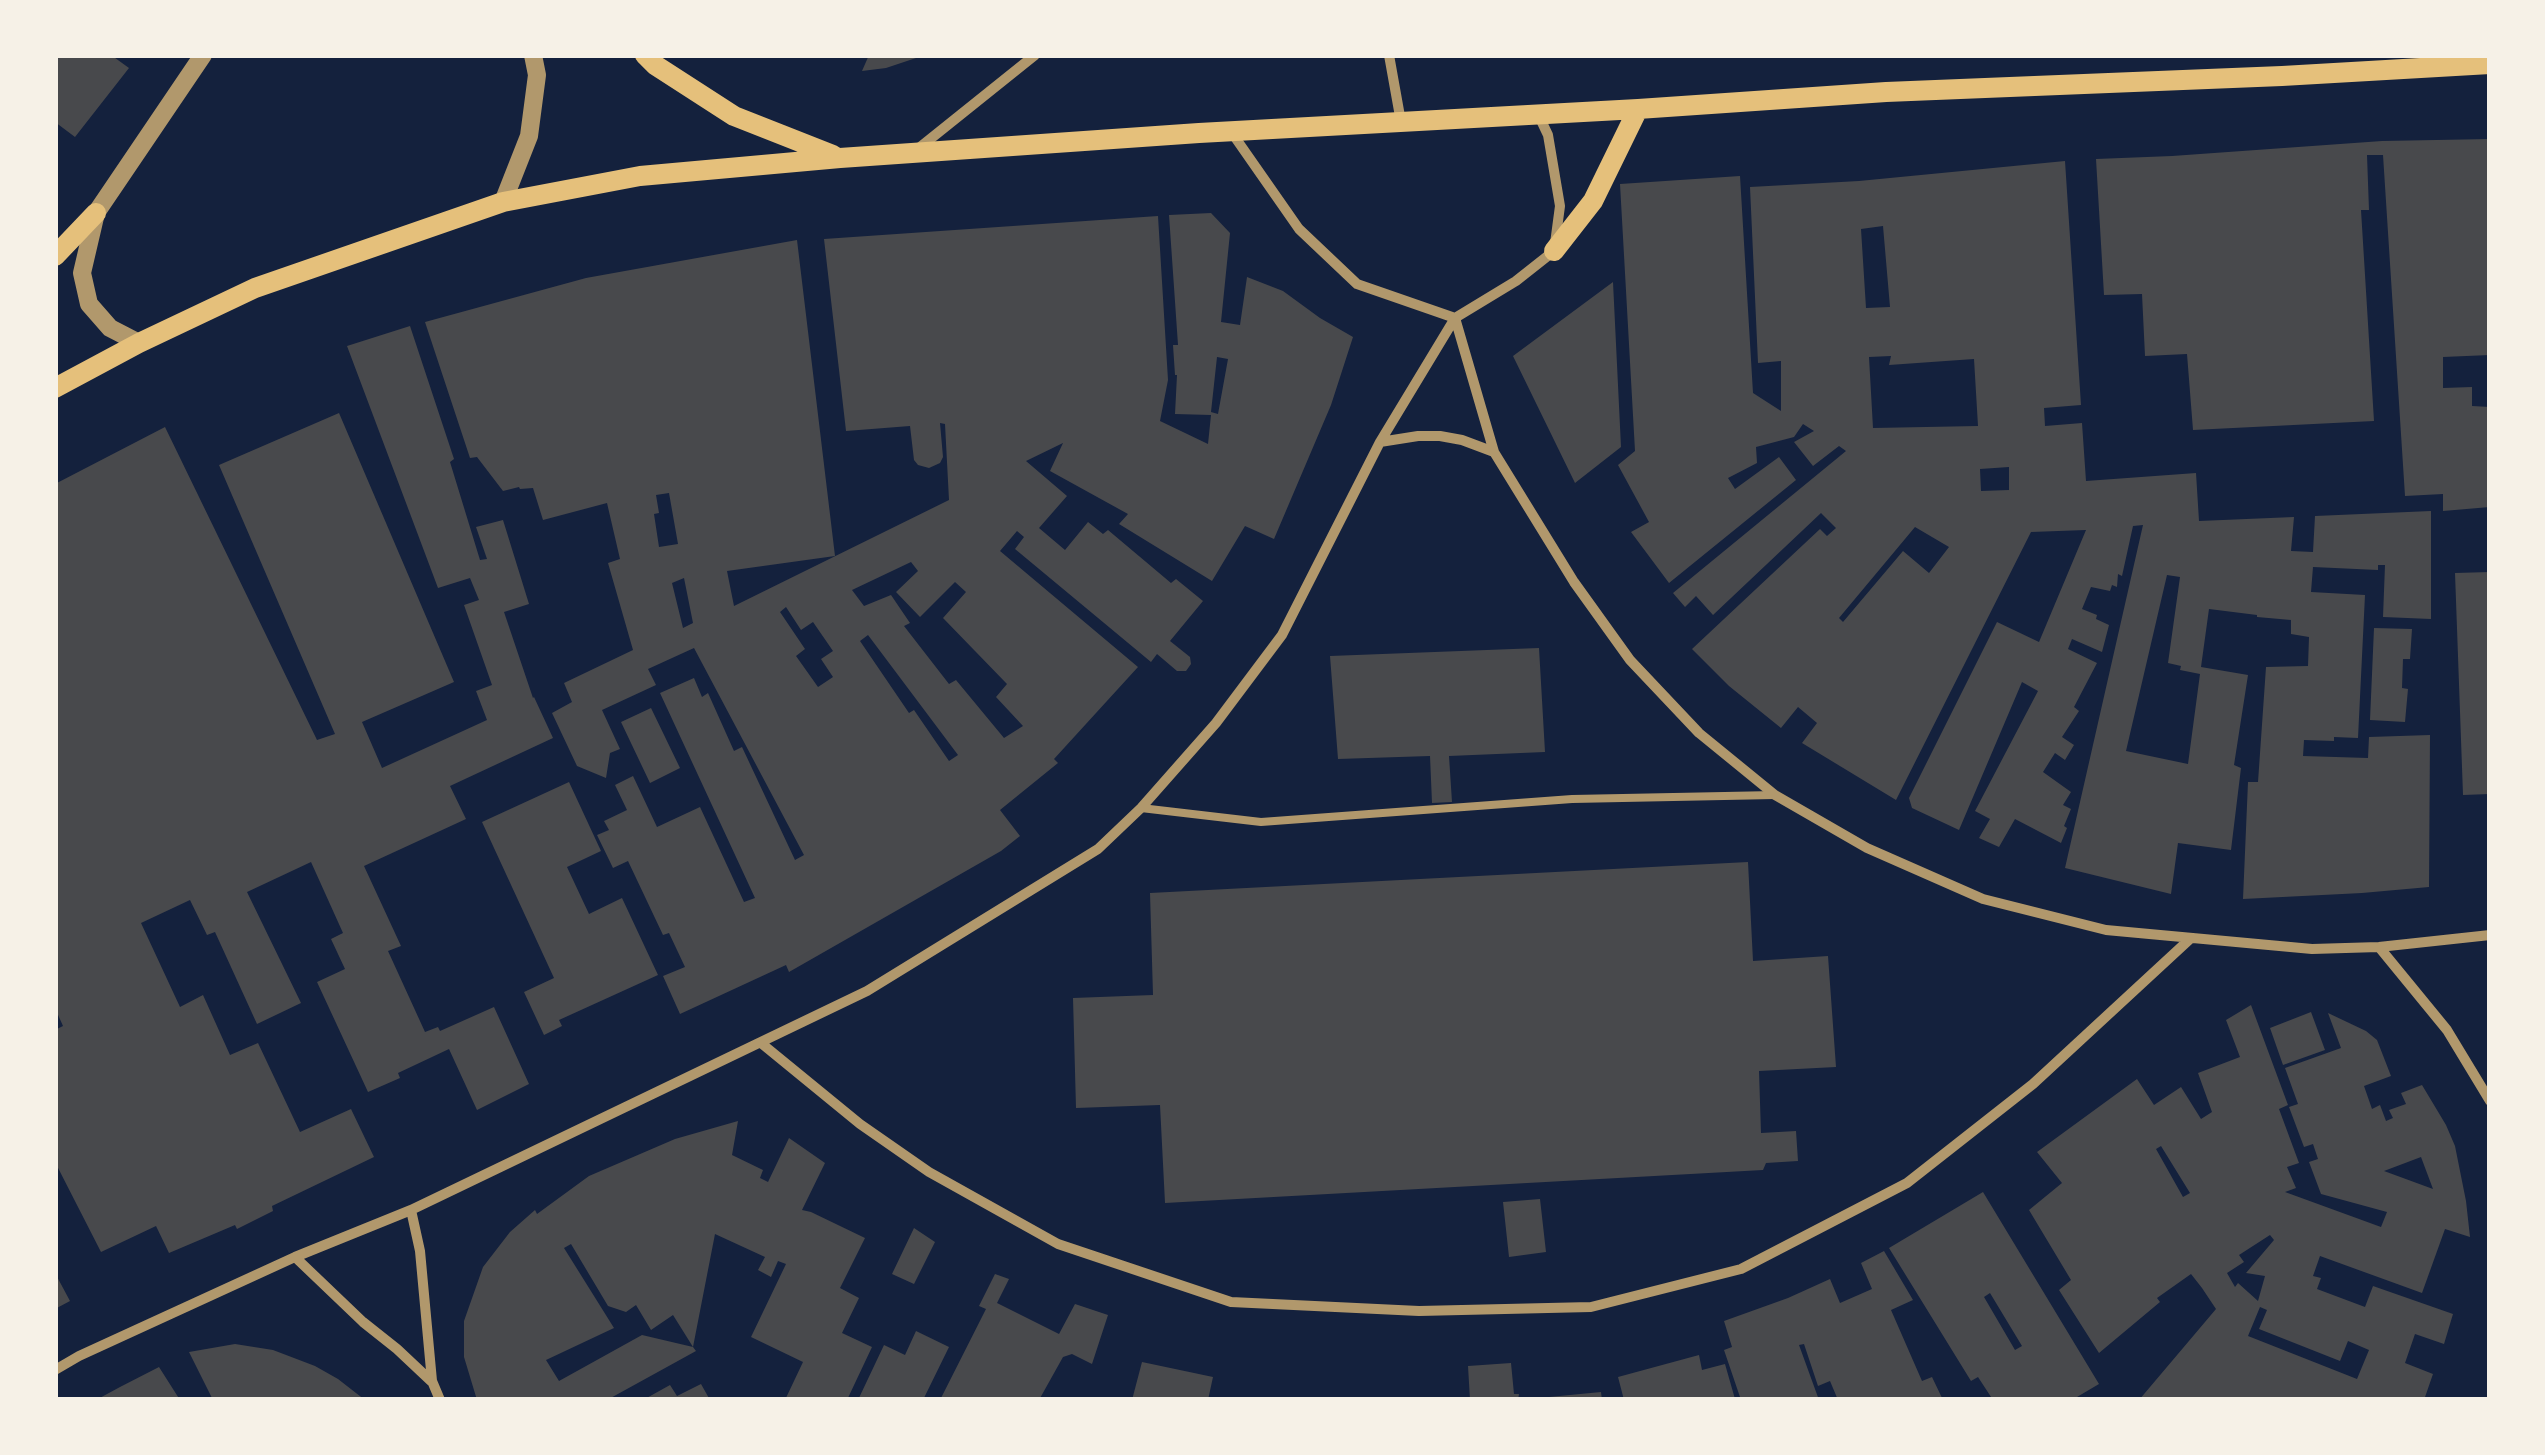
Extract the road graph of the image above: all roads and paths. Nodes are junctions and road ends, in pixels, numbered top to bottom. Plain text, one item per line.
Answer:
1 (204, 55) edge
2 (533, 55) edge
3 (644, 55) edge
4 (1036, 55) edge
5 (1390, 55) edge
6 (2490, 64) edge
7 (1638, 110) junction
8 (1538, 114) junction
9 (1401, 122) junction
10 (1231, 132) junction
11 (913, 153) junction
12 (840, 158) junction
13 (503, 202) junction
14 (96, 213) junction
15 (1554, 251) junction
16 (55, 256) edge
17 (1456, 318) junction
18 (139, 343) junction
19 (55, 388) edge
20 (1380, 442) junction
21 (1494, 452) junction
22 (1775, 795) junction
23 (1141, 808) junction
24 (2490, 935) edge
25 (2191, 938) junction
26 (2379, 947) junction
27 (762, 1043) junction
28 (2490, 1101) edge
29 (411, 1210) junction
30 (295, 1257) junction
31 (55, 1370) edge
32 (432, 1382) junction
33 (440, 1400) edge

1 - 14 street
2 - 13 street
3 - 12 main road
4 - 11 street
5 - 9 street
6 - 7 main road
7 - 8 main road
7 - 15 main road
8 - 9 main road
8 - 15 street
9 - 10 main road
10 - 11 main road
10 - 17 street
11 - 12 main road
12 - 13 main road
13 - 18 main road
14 - 16 main road
14 - 18 street
15 - 17 street
17 - 20 street
17 - 21 street
18 - 19 main road
20 - 21 street
20 - 23 street
21 - 22 street
22 - 23 lane
22 - 25 street
23 - 27 street
24 - 26 street
25 - 26 street
25 - 27 street
26 - 28 street
27 - 29 street
29 - 30 street
29 - 32 street
30 - 31 street
30 - 32 street
32 - 33 street

